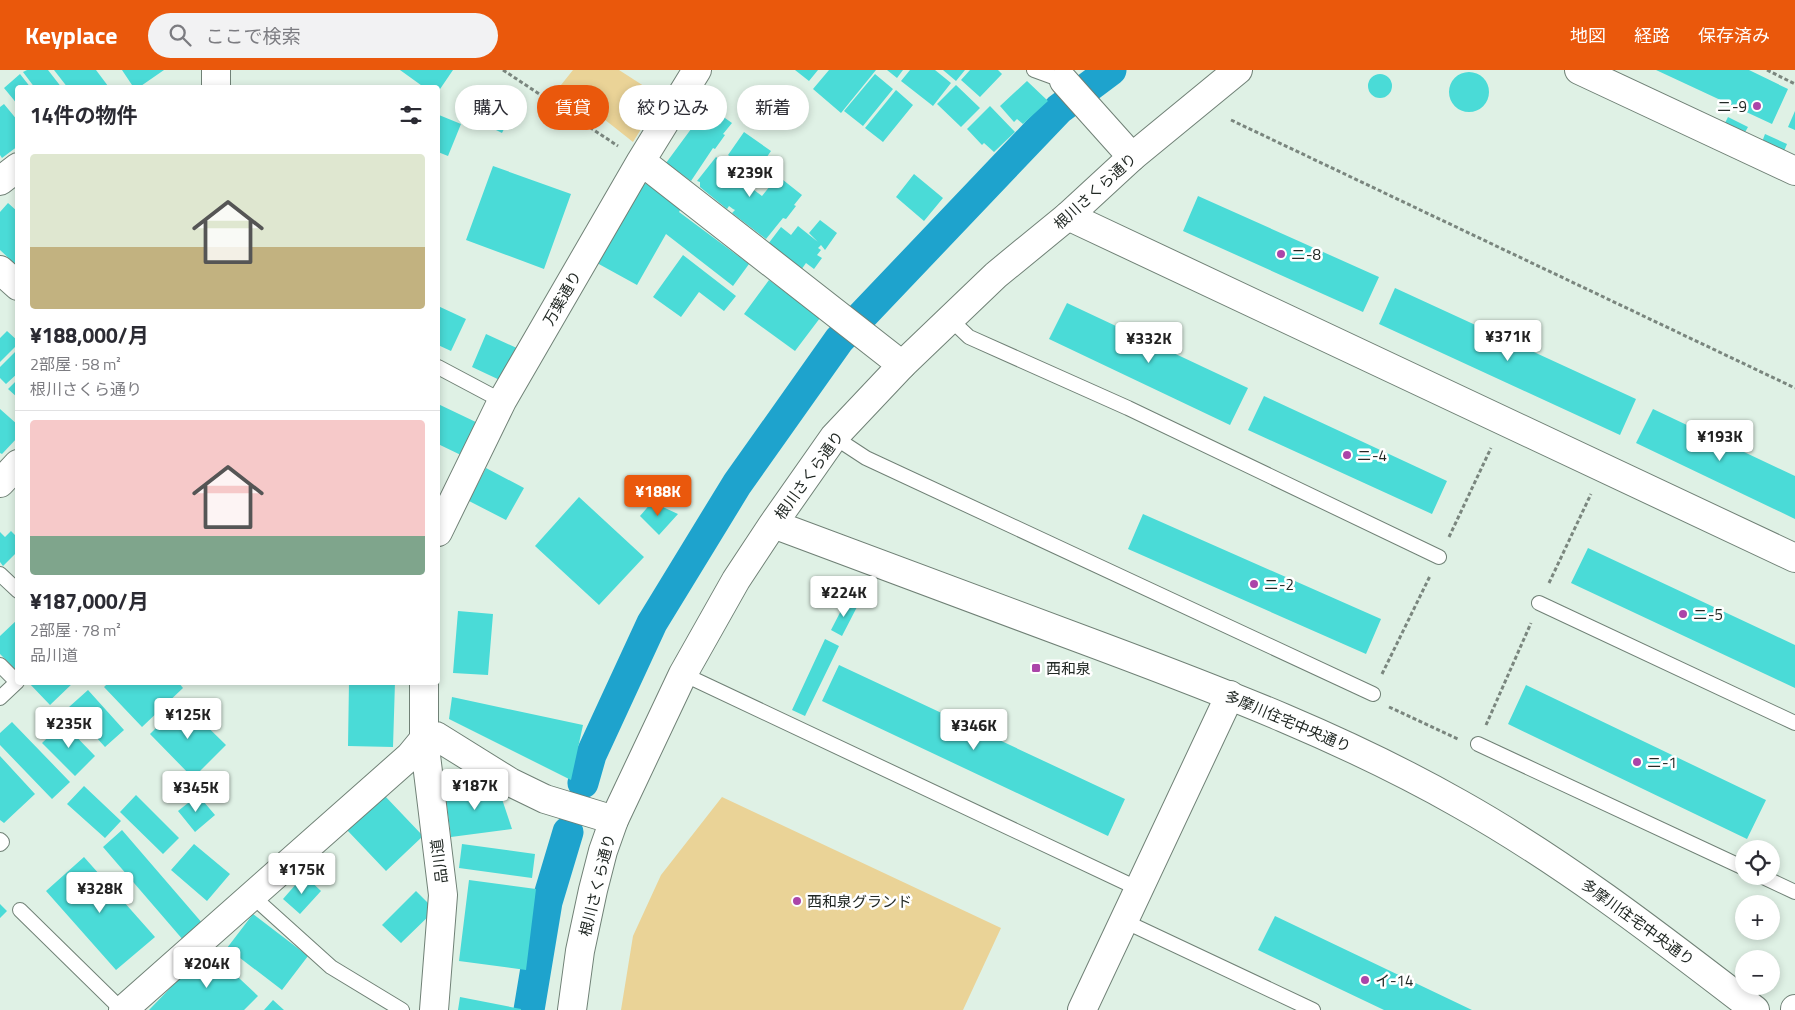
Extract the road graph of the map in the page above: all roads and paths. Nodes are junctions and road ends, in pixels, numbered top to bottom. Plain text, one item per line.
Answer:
1 (216, 70) edge
2 (503, 70) edge
3 (698, 70) edge
4 (1034, 70) edge
5 (1238, 70) edge
6 (1579, 70) edge
7 (1767, 70) edge
8 (1064, 80) joint
9 (1795, 84) edge
10 (216, 85) edge
11 (1230, 120) dead end
12 (1132, 157) junction
13 (641, 161) junction
14 (15, 169) edge
15 (1795, 172) edge
16 (0, 181) edge
17 (1068, 216) junction
18 (0, 270) edge
19 (15, 283) edge
20 (950, 319) junction
21 (902, 365) junction
22 (440, 368) edge
23 (1795, 388) edge
24 (502, 401) junction
25 (834, 437) junction
26 (773, 524) junction
27 (440, 528) edge
28 (1439, 557) dead end
29 (1795, 558) edge
30 (0, 574) edge
31 (15, 588) edge
32 (1539, 603) dead end
33 (0, 665) edge
34 (683, 674) junction
35 (15, 680) edge
36 (15, 684) edge
37 (424, 685) edge
38 (1373, 694) joint
39 (1230, 695) junction
40 (0, 698) edge
41 (1795, 723) edge
42 (424, 739) junction
43 (1478, 744) joint
44 (614, 820) junction
45 (1735, 864) edge
46 (1780, 885) edge
47 (1140, 889) junction
48 (1795, 892) edge
49 (251, 895) junction
50 (20, 910) dead end
51 (1124, 921) junction
52 (123, 1010) edge
53 (402, 1010) edge
54 (434, 1010) edge
55 (572, 1010) edge
56 (1082, 1010) edge
57 (1313, 1010) edge
58 (1755, 1010) edge

1 - 10 street
2 - 13 path
3 - 13 street, 万葉通り
4 - 8 lane
5 - 12 street, 根川さくら通り
6 - 15 street
7 - 9 path
8 - 12 street
11 - 23 path
12 - 17 street, 根川さくら通り
13 - 21 street
13 - 24 street, 万葉通り
14 - 16 street
17 - 20 street, 根川さくら通り
17 - 29 street
18 - 19 street
20 - 21 street, 根川さくら通り
20 - 28 lane
21 - 25 street, 根川さくら通り
22 - 24 lane
24 - 27 street, 万葉通り
25 - 26 street, 根川さくら通り
25 - 38 lane
26 - 34 street, 根川さくら通り
26 - 39 street, 多摩川住宅中央通り
30 - 31 lane
32 - 41 lane
33 - 35 lane
34 - 44 street, 根川さくら通り
34 - 47 lane
36 - 40 lane
37 - 42 street, 品川道
38 - 43 path
39 - 47 street
39 - 58 street, 多摩川住宅中央通り
42 - 44 street
42 - 49 street
42 - 54 street, 品川道
43 - 45 lane
44 - 55 street, 根川さくら通り
46 - 48 lane
47 - 51 street
49 - 52 street
49 - 53 lane
50 - 52 lane
51 - 56 street
51 - 57 lane

